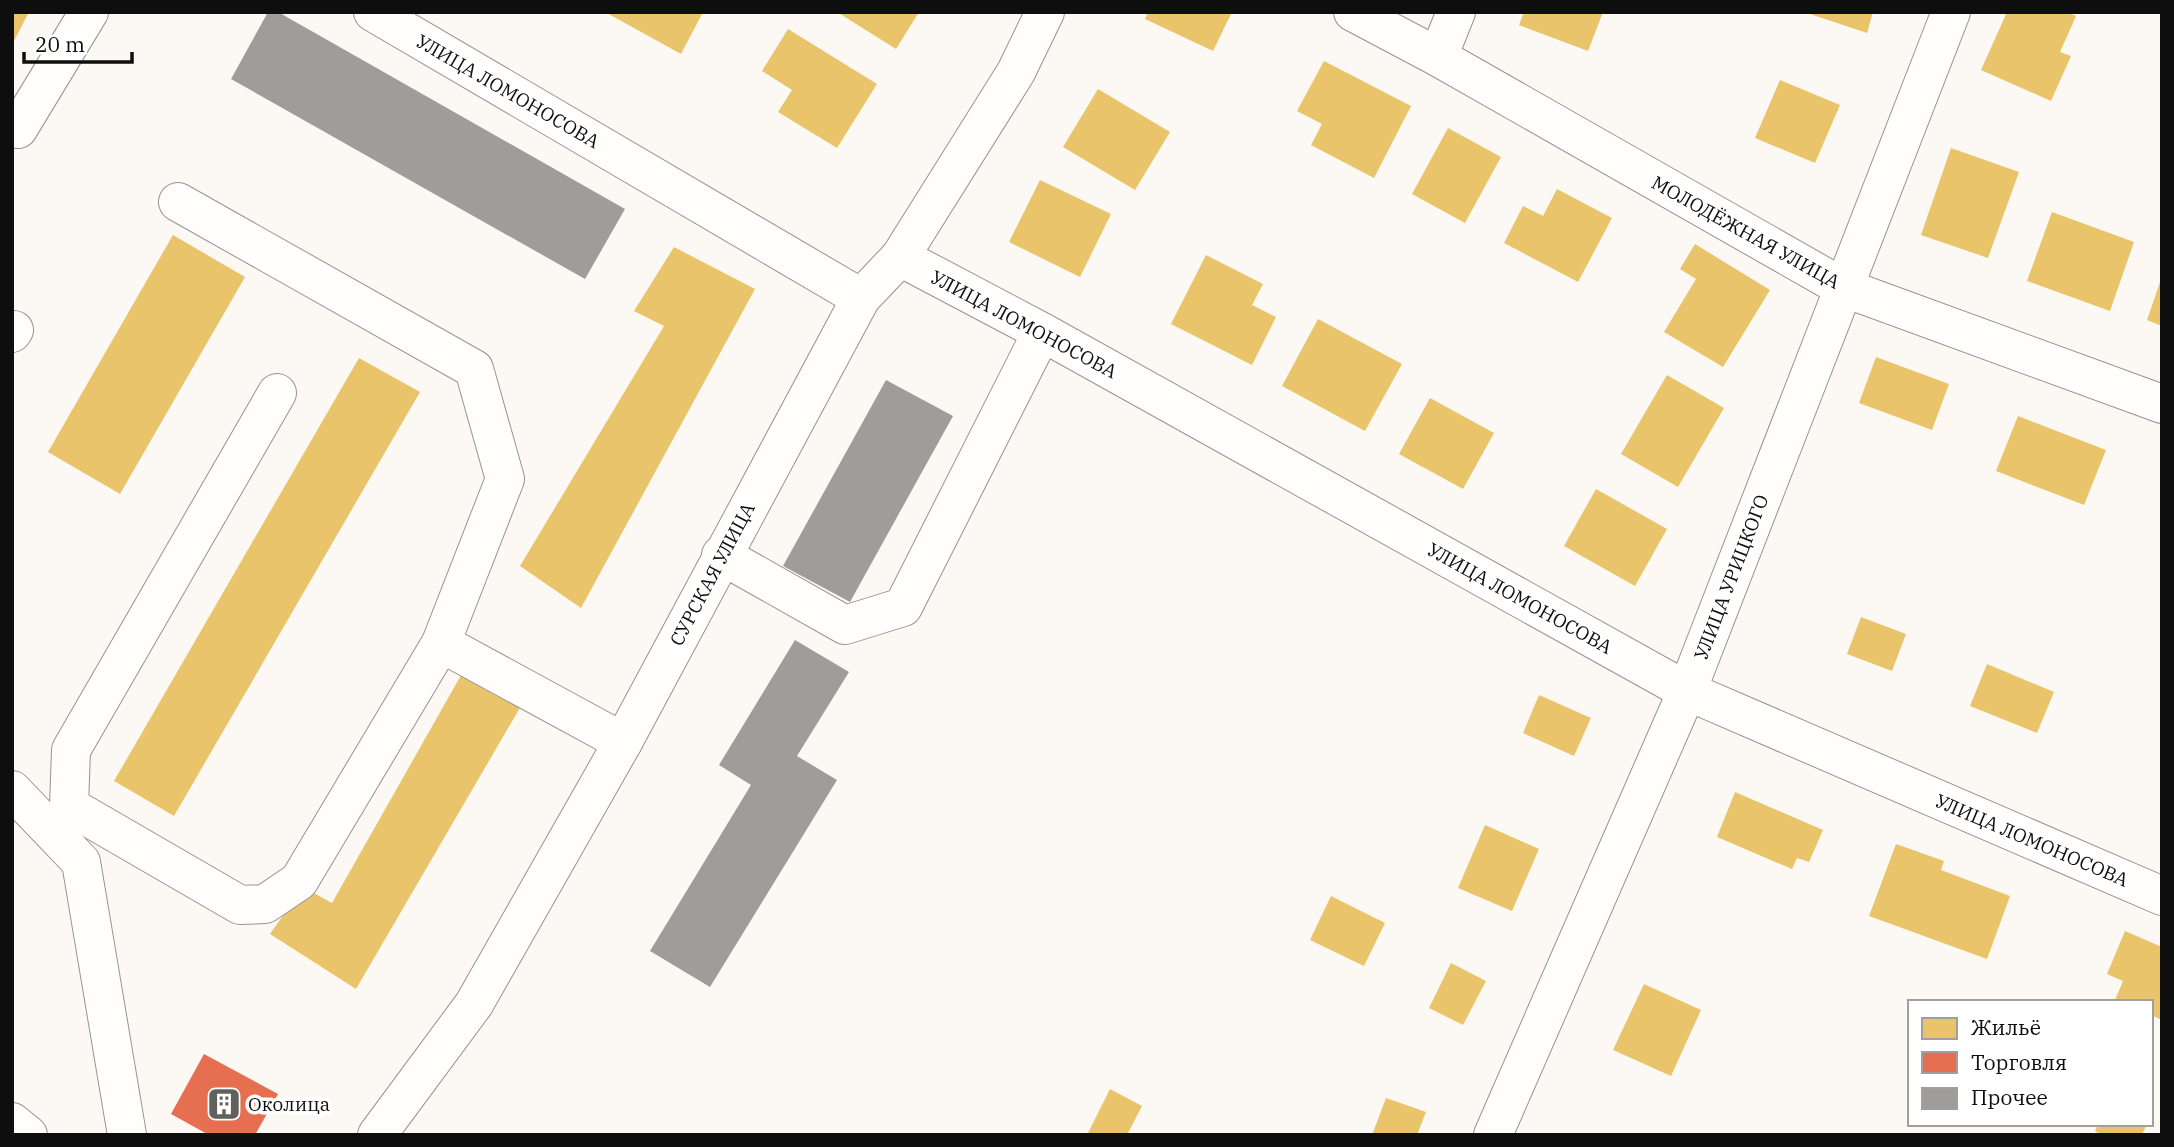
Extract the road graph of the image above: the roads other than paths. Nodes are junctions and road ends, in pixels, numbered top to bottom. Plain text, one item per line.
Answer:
1 (89, 12) edge
2 (373, 12) edge
3 (1045, 12) edge
4 (1353, 12) edge
5 (1456, 12) edge
6 (1951, 12) edge
7 (1438, 57) junction
8 (18, 129) dead end
9 (178, 202) dead end
10 (900, 257) junction
11 (1842, 287) junction
12 (861, 298) junction
13 (1042, 332) junction
14 (276, 393) dead end
15 (2162, 404) edge
16 (721, 555) junction
17 (441, 643) junction
18 (1687, 691) junction
19 (623, 742) junction
20 (12, 790) edge
21 (2162, 896) edge
22 (12, 1122) edge
23 (28, 1135) edge
24 (127, 1135) edge
25 (377, 1135) edge
26 (1493, 1135) edge

1 - 8 street
2 - 12 street, УЛИЦА ЛОМОНОСОВА
3 - 10 street, СУРСКАЯ УЛИЦА
4 - 7 street, МОЛОДЁЖНАЯ УЛИЦА
5 - 7 street
6 - 11 street, УЛИЦА УРИЦКОГО
7 - 11 street, МОЛОДЁЖНАЯ УЛИЦА
9 - 17 street
10 - 12 street, СУРСКАЯ УЛИЦА
10 - 13 street, УЛИЦА ЛОМОНОСОВА
11 - 15 street, МОЛОДЁЖНАЯ УЛИЦА
11 - 18 street, УЛИЦА УРИЦКОГО
12 - 16 street, СУРСКАЯ УЛИЦА
13 - 16 street
13 - 18 street, УЛИЦА ЛОМОНОСОВА
14 - 17 street
16 - 19 street, СУРСКАЯ УЛИЦА
17 - 19 street
18 - 21 street, УЛИЦА ЛОМОНОСОВА
18 - 26 street, УЛИЦА УРИЦКОГО
19 - 25 street, СУРСКАЯ УЛИЦА
20 - 24 street
22 - 23 street

